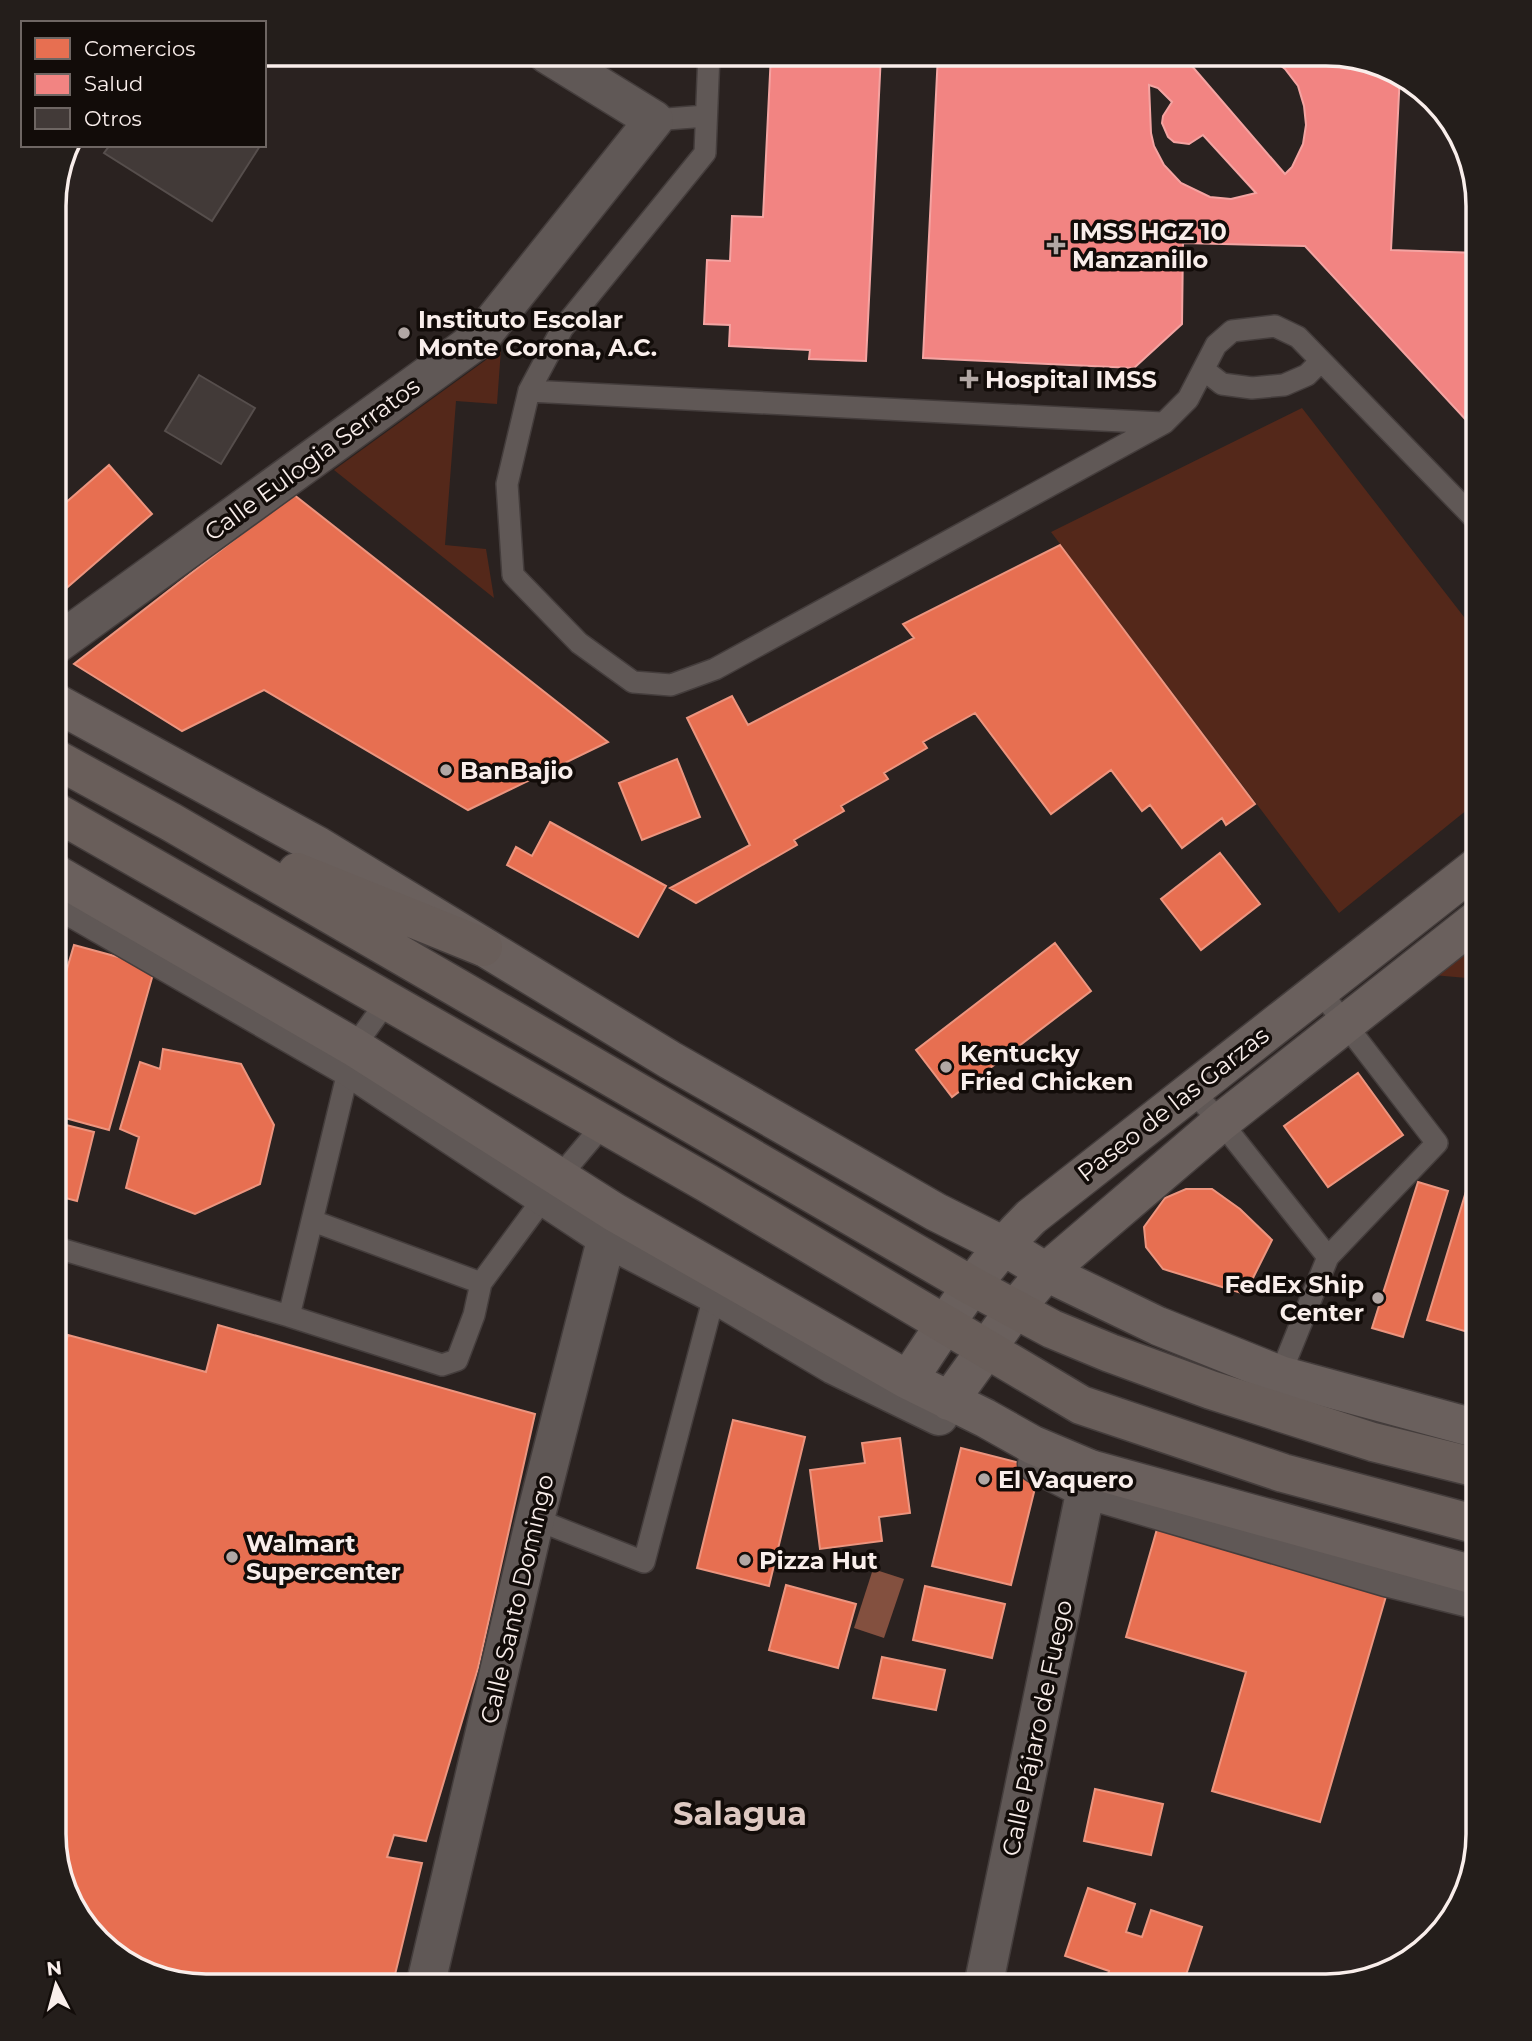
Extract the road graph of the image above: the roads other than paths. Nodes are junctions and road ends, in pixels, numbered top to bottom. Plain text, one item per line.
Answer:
1 (567, 66) edge
2 (708, 66) edge
3 (706, 116) junction
4 (654, 120) junction
5 (1321, 361) junction
6 (1204, 370) junction
7 (528, 391) junction
8 (1164, 423) junction
9 (1466, 510) edge
10 (67, 636) edge
11 (67, 709) edge
12 (67, 765) edge
13 (67, 818) edge
14 (171, 822) junction
15 (1466, 875) edge
16 (67, 881) edge
17 (67, 904) edge
18 (1466, 929) edge
19 (483, 947) junction
20 (1319, 990) junction
21 (387, 1001) junction
22 (1346, 1024) junction
23 (1243, 1049) junction
24 (351, 1057) junction
25 (1272, 1082) junction
26 (1191, 1090) junction
27 (1221, 1122) junction
28 (603, 1125) junction
29 (553, 1187) junction
30 (313, 1222) junction
31 (610, 1225) junction
32 (1002, 1245) junction
33 (66, 1251) edge
34 (1328, 1257) junction
35 (1046, 1272) junction
36 (481, 1283) junction
37 (718, 1284) junction
38 (972, 1286) junction
39 (1016, 1308) junction
40 (289, 1316) junction
41 (945, 1324) junction
42 (986, 1348) junction
43 (1280, 1375) junction
44 (908, 1380) junction
45 (949, 1401) junction
46 (1466, 1426) edge
47 (1466, 1465) edge
48 (1088, 1479) junction
49 (535, 1519) junction
50 (1466, 1522) edge
51 (1466, 1573) edge
52 (1466, 1597) edge
53 (428, 1974) edge
54 (986, 1974) edge

1 - 4 street
2 - 3 lane
3 - 4 lane
3 - 7 lane
4 - 10 street, Calle Eulogia Serratos
5 - 6 lane
5 - 6 lane
5 - 9 lane
6 - 8 lane
7 - 8 lane
7 - 8 lane
11 - 19 main road
12 - 14 main road
13 - 21 main road
14 - 19 main road
14 - 38 main road
15 - 20 main road, Paseo de las Garzas
16 - 24 main road
17 - 24 street
18 - 22 main road, Paseo de las Garzas
19 - 32 main road
20 - 22 lane
20 - 23 main road, Paseo de las Garzas
21 - 24 lane
21 - 28 main road
22 - 25 main road, Paseo de las Garzas
22 - 34 lane
23 - 25 lane
23 - 26 main road, Paseo de las Garzas
24 - 29 main road
24 - 30 lane
25 - 27 main road, Paseo de las Garzas
26 - 27 lane
26 - 32 main road, Paseo de las Garzas
27 - 34 lane
27 - 35 main road, Paseo de las Garzas
28 - 29 lane
28 - 41 main road
29 - 31 main road
29 - 36 lane
30 - 36 lane
30 - 40 lane
31 - 37 main road
31 - 49 street, Calle Santo Domingo
32 - 35 main road
32 - 38 main road, Paseo de las Garzas
33 - 40 lane
34 - 43 lane
35 - 39 main road, Paseo de las Garzas
35 - 43 main road
36 - 40 lane
37 - 44 main road
37 - 48 street
37 - 49 lane
38 - 39 main road
38 - 41 main road, Paseo de las Garzas
39 - 42 main road, Paseo de las Garzas
39 - 47 main road
41 - 42 main road
41 - 44 main road, Paseo de las Garzas
42 - 45 main road, Paseo de las Garzas
42 - 50 main road
43 - 46 main road
44 - 45 main road
45 - 48 main road
48 - 51 main road
48 - 52 street
48 - 54 street, Calle Pájaro de Fuego
49 - 53 street, Calle Santo Domingo

